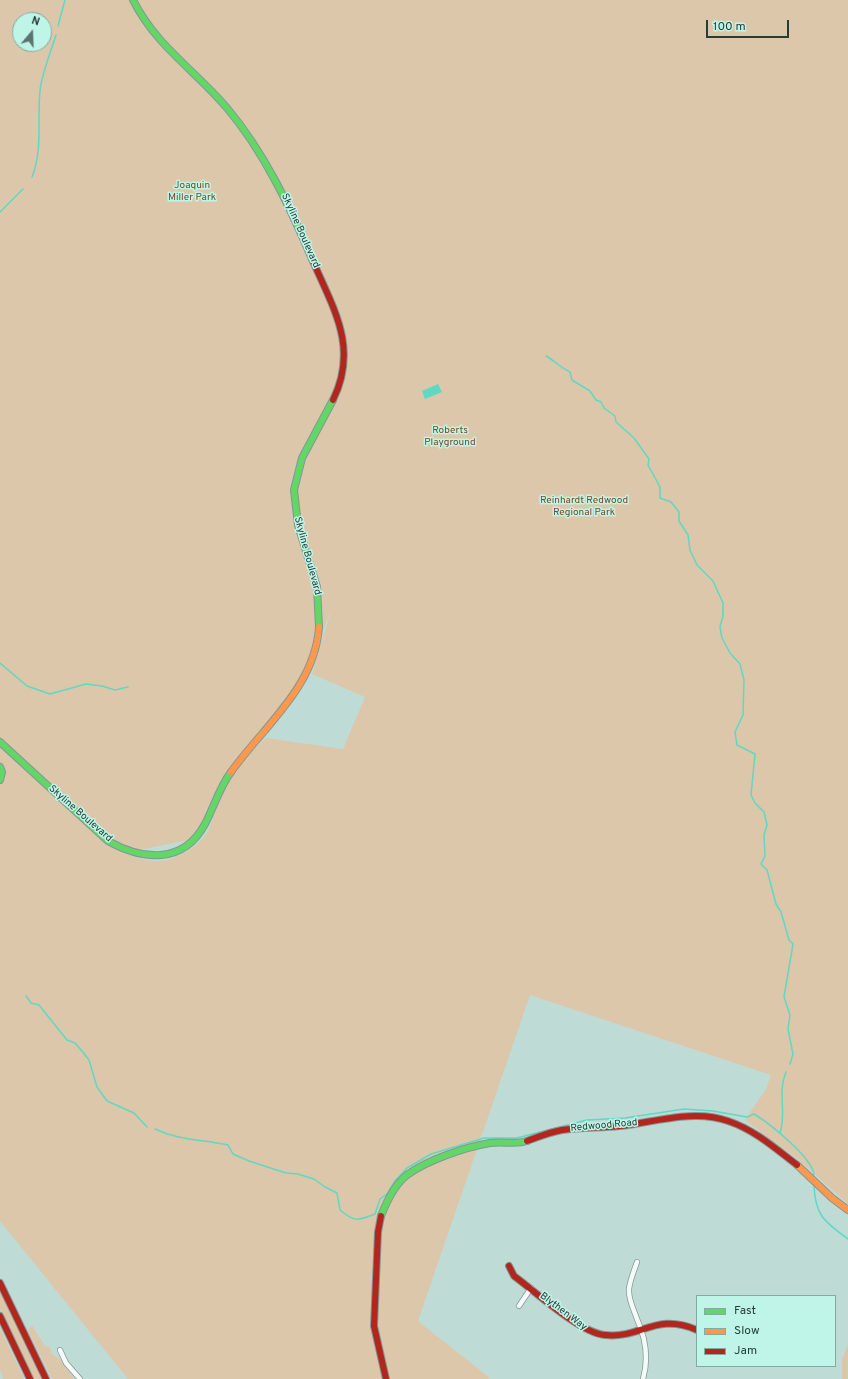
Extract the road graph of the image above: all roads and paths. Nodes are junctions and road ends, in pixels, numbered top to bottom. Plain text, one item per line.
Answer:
1 (133, 0) edge
2 (0, 742) edge
3 (0, 767) edge
4 (0, 780) edge
5 (848, 1210) edge
6 (637, 1262) dead end
7 (509, 1266) dead end
8 (0, 1283) edge
9 (531, 1288) junction
10 (519, 1306) dead end
11 (0, 1316) edge
12 (642, 1329) junction
13 (696, 1330) edge
14 (60, 1350) dead end
15 (30, 1379) edge
16 (46, 1379) edge
17 (80, 1379) edge
18 (386, 1379) edge
19 (643, 1379) edge

1 - 2 main road, Skyline Boulevard
3 - 4 main road
5 - 18 main road, Redwood Road
6 - 12 street
7 - 9 main road, Blythen Way
8 - 16 main road
9 - 10 street
9 - 12 main road, Blythen Way
11 - 15 main road
12 - 13 main road, Blythen Way
12 - 19 street
14 - 17 street

